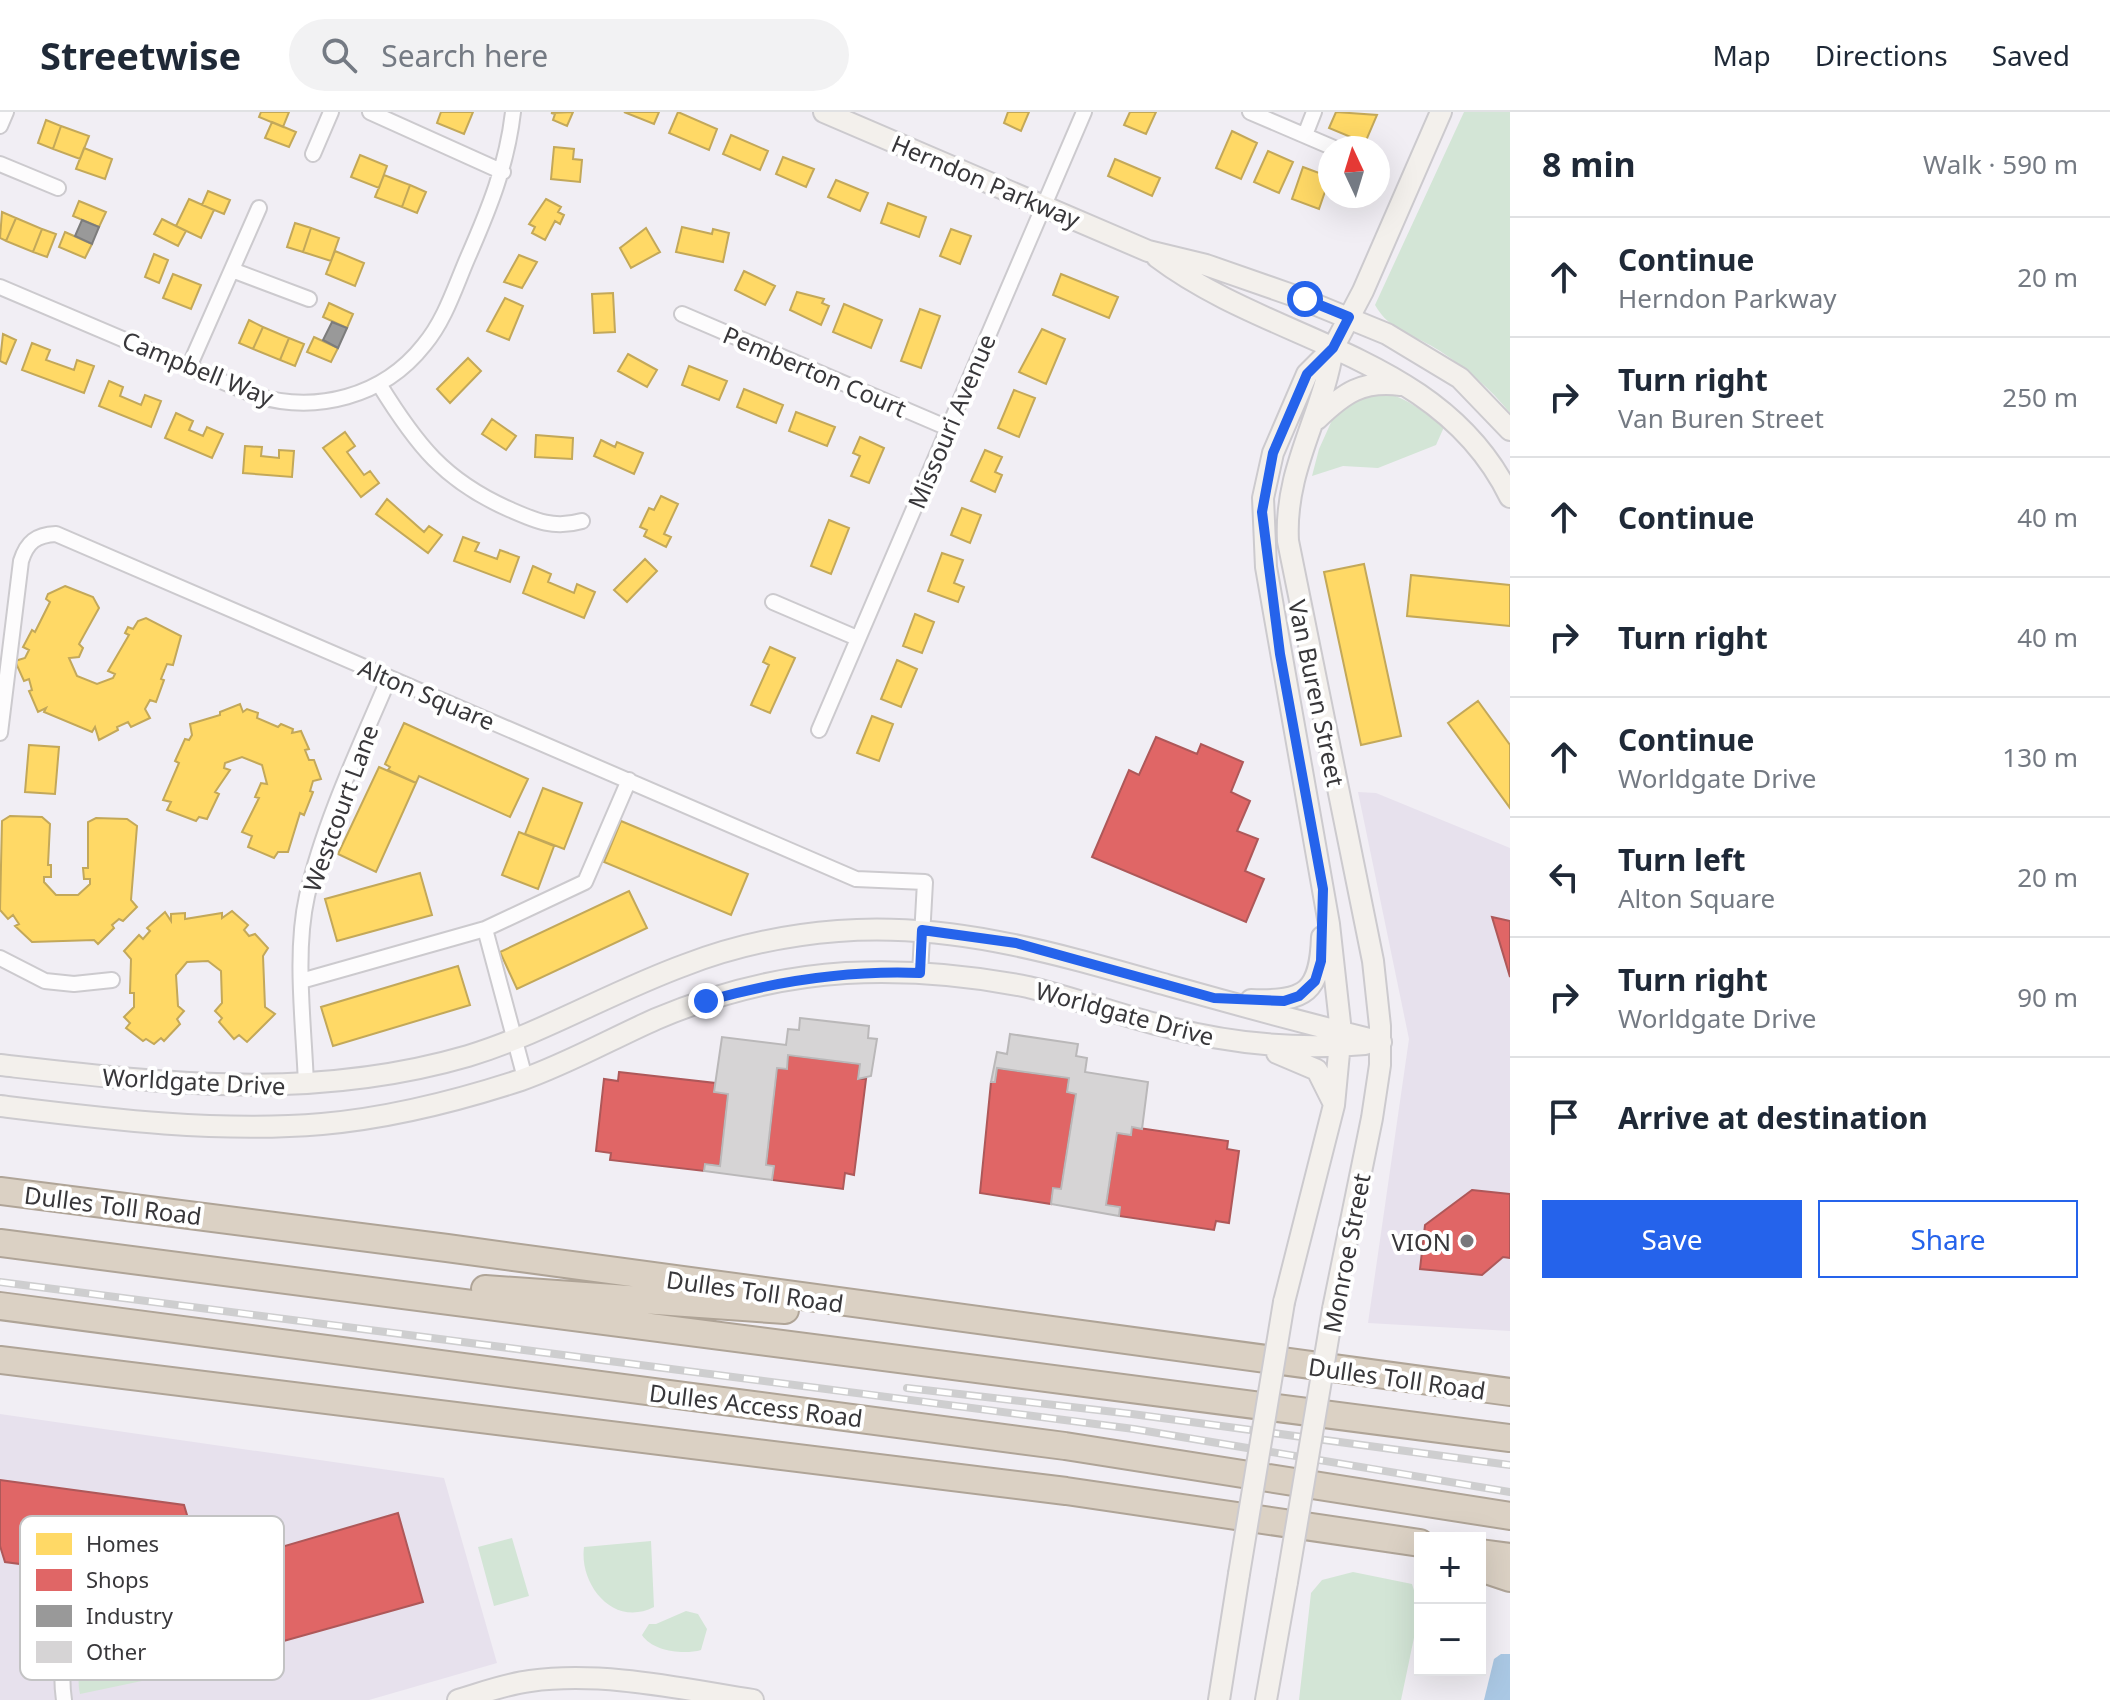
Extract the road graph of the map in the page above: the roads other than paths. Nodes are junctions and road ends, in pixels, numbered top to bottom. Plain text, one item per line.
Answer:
1 (6, 112) edge
2 (331, 112) edge
3 (370, 112) edge
4 (513, 112) edge
5 (824, 112) edge
6 (1084, 112) edge
7 (1250, 112) edge
8 (1314, 112) edge
9 (1441, 112) edge
10 (0, 126) edge
11 (1305, 135) junction
12 (1318, 141) edge
13 (313, 154) dead end
14 (0, 164) edge
15 (503, 172) junction
16 (58, 188) dead end
17 (1042, 206) junction
18 (259, 208) dead end
19 (1148, 251) junction
20 (232, 270) junction
21 (0, 287) edge
22 (309, 299) dead end
23 (682, 314) dead end
24 (1349, 317) junction
25 (1333, 348) junction
26 (189, 367) junction
27 (379, 384) junction
28 (1409, 386) junction
29 (1309, 427) junction
30 (948, 428) junction
31 (1510, 430) edge
32 (1510, 497) edge
33 (582, 521) dead end
34 (773, 602) dead end
35 (857, 638) junction
36 (4, 656) edge
37 (389, 678) junction
38 (819, 730) dead end
39 (0, 733) edge
40 (629, 780) junction
41 (1323, 889) junction
42 (485, 929) junction
43 (922, 930) junction
44 (0, 958) edge
45 (920, 973) junction
46 (112, 980) dead end
47 (301, 981) junction
48 (1214, 998) junction
49 (1340, 1039) junction
50 (513, 1040) junction
51 (1235, 1040) junction
52 (1381, 1042) junction
53 (0, 1065) edge
54 (525, 1078) junction
55 (306, 1085) junction
56 (1334, 1105) junction
57 (0, 1106) edge
58 (0, 1191) edge
59 (0, 1243) edge
60 (282, 1279) junction
61 (0, 1306) edge
62 (924, 1314) junction
63 (0, 1360) edge
64 (1510, 1386) edge
65 (1465, 1387) junction
66 (1510, 1392) edge
67 (1510, 1438) edge
68 (1510, 1516) edge
69 (1414, 1545) edge
70 (1486, 1554) edge
71 (1510, 1557) edge
72 (1486, 1570) edge
73 (1510, 1578) edge
74 (63, 1680) edge
75 (64, 1700) edge
76 (458, 1700) edge
77 (753, 1700) edge
78 (1219, 1700) edge
79 (1266, 1700) edge

1 - 10 street
2 - 13 street
3 - 15 street
4 - 15 street, Campbell Way
5 - 17 main road, Herndon Parkway
6 - 17 street, Missouri Avenue
7 - 11 street
8 - 11 street
9 - 24 main road, Van Buren Street
11 - 12 street
14 - 16 street
15 - 27 street, Campbell Way
17 - 19 main road, Herndon Parkway
17 - 30 street, Missouri Avenue
18 - 20 street
19 - 24 main road, Herndon Parkway
19 - 25 main road, Herndon Parkway
20 - 22 street
20 - 26 street
21 - 26 street, Campbell Way
23 - 30 street, Pemberton Court
24 - 25 main road, Van Buren Street
24 - 31 main road, Herndon Parkway
25 - 28 main road, Herndon Parkway
25 - 29 main road, Van Buren Street
25 - 41 main road, Van Buren Street
26 - 27 street, Campbell Way
27 - 33 street
28 - 29 main road
28 - 32 main road, Herndon Parkway
29 - 52 main road, Van Buren Street
30 - 35 street, Missouri Avenue
34 - 35 street
35 - 38 street, Missouri Avenue
36 - 37 street, Alton Square
36 - 39 street, Alton Square
37 - 40 street, Alton Square
37 - 47 street, Westcourt Lane
40 - 42 street
40 - 43 street, Alton Square
41 - 48 main road
41 - 49 main road, Van Buren Street
42 - 47 street
42 - 50 street
43 - 45 street, Alton Square
43 - 48 main road, Worldgate Drive
43 - 50 main road, Worldgate Drive
44 - 46 street
45 - 51 main road, Worldgate Drive
45 - 54 main road, Worldgate Drive
47 - 55 street, Westcourt Lane
48 - 49 main road, Worldgate Drive
49 - 51 main road, Worldgate Drive
49 - 52 main road, Worldgate Drive
49 - 56 main road, Monroe Street
50 - 54 street
50 - 55 main road, Worldgate Drive
51 - 56 main road
52 - 79 main road, Monroe Street, bridge
53 - 55 main road, Worldgate Drive
54 - 57 main road, Worldgate Drive
56 - 78 main road, Monroe Street, bridge
58 - 62 highway, Dulles Toll Road
59 - 60 highway
60 - 62 highway
60 - 67 highway
61 - 68 highway, Dulles Access Road
62 - 65 highway, Dulles Toll Road
63 - 69 highway
64 - 65 highway
65 - 66 highway, Dulles Toll Road
70 - 71 highway
72 - 73 highway
74 - 75 street
76 - 77 main road

